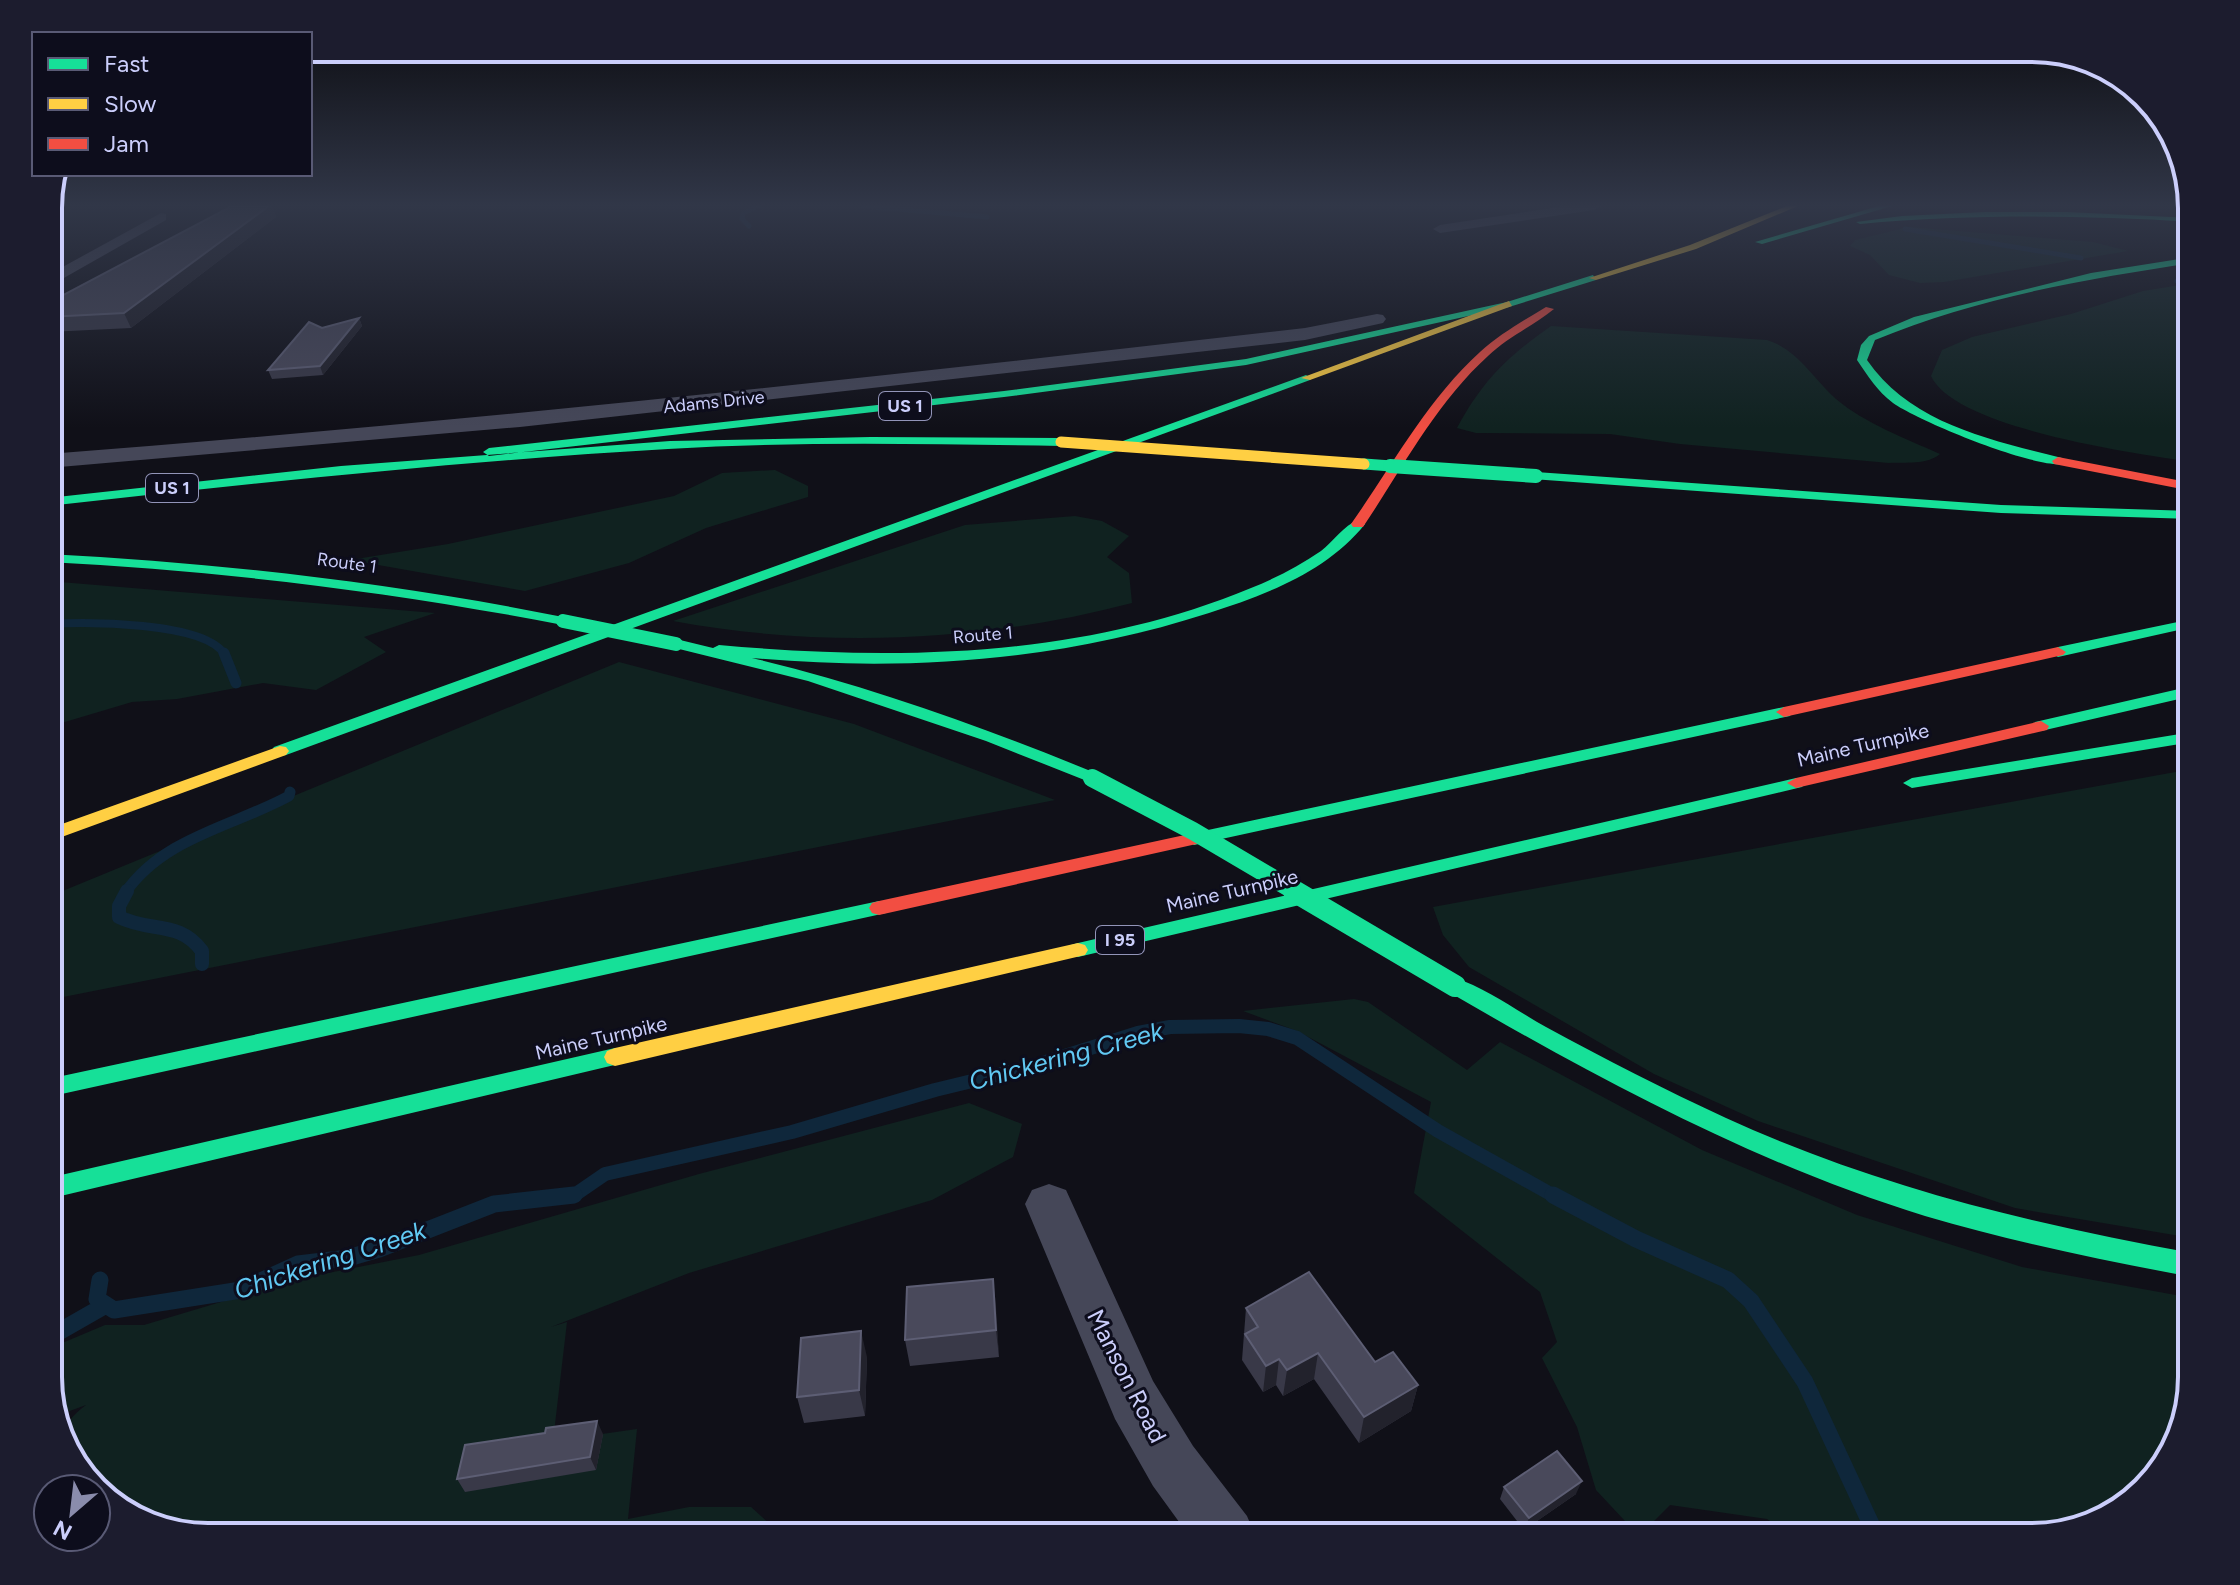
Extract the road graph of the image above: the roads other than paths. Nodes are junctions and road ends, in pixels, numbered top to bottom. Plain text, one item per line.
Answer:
1 (1587, 280) edge
2 (1634, 280) edge
3 (2075, 280) edge
4 (1509, 304) junction
5 (1377, 319) dead end
6 (62, 460) edge
7 (296, 475) junction
8 (234, 481) junction
9 (2178, 485) edge
10 (62, 500) edge
11 (120, 515) dead end
12 (2178, 515) edge
13 (94, 544) dead end
14 (62, 558) edge
15 (114, 560) junction
16 (2178, 626) edge
17 (676, 644) junction
18 (2178, 694) edge
19 (2178, 739) edge
20 (1895, 786) dead end
21 (1802, 801) dead end
22 (62, 831) edge
23 (1523, 846) junction
24 (62, 1085) edge
25 (62, 1186) edge
26 (1049, 1204) dead end
27 (2178, 1262) edge
28 (1216, 1523) edge

1 - 4 main road, US 1
2 - 17 main road, Route 1
3 - 9 main road
4 - 7 main road, US 1
4 - 22 main road
5 - 6 street, Adams Drive
7 - 8 main road, US 1
7 - 12 main road, bridge
8 - 10 main road, US 1
8 - 11 main road
13 - 15 main road
14 - 15 main road, Route 1
15 - 17 main road, Route 1, bridge
16 - 24 main road
17 - 27 main road, bridge
18 - 23 main road, Maine Turnpike / I 95
19 - 20 main road
21 - 23 main road
23 - 25 main road, Maine Turnpike / I 95
26 - 28 street, Manson Road

